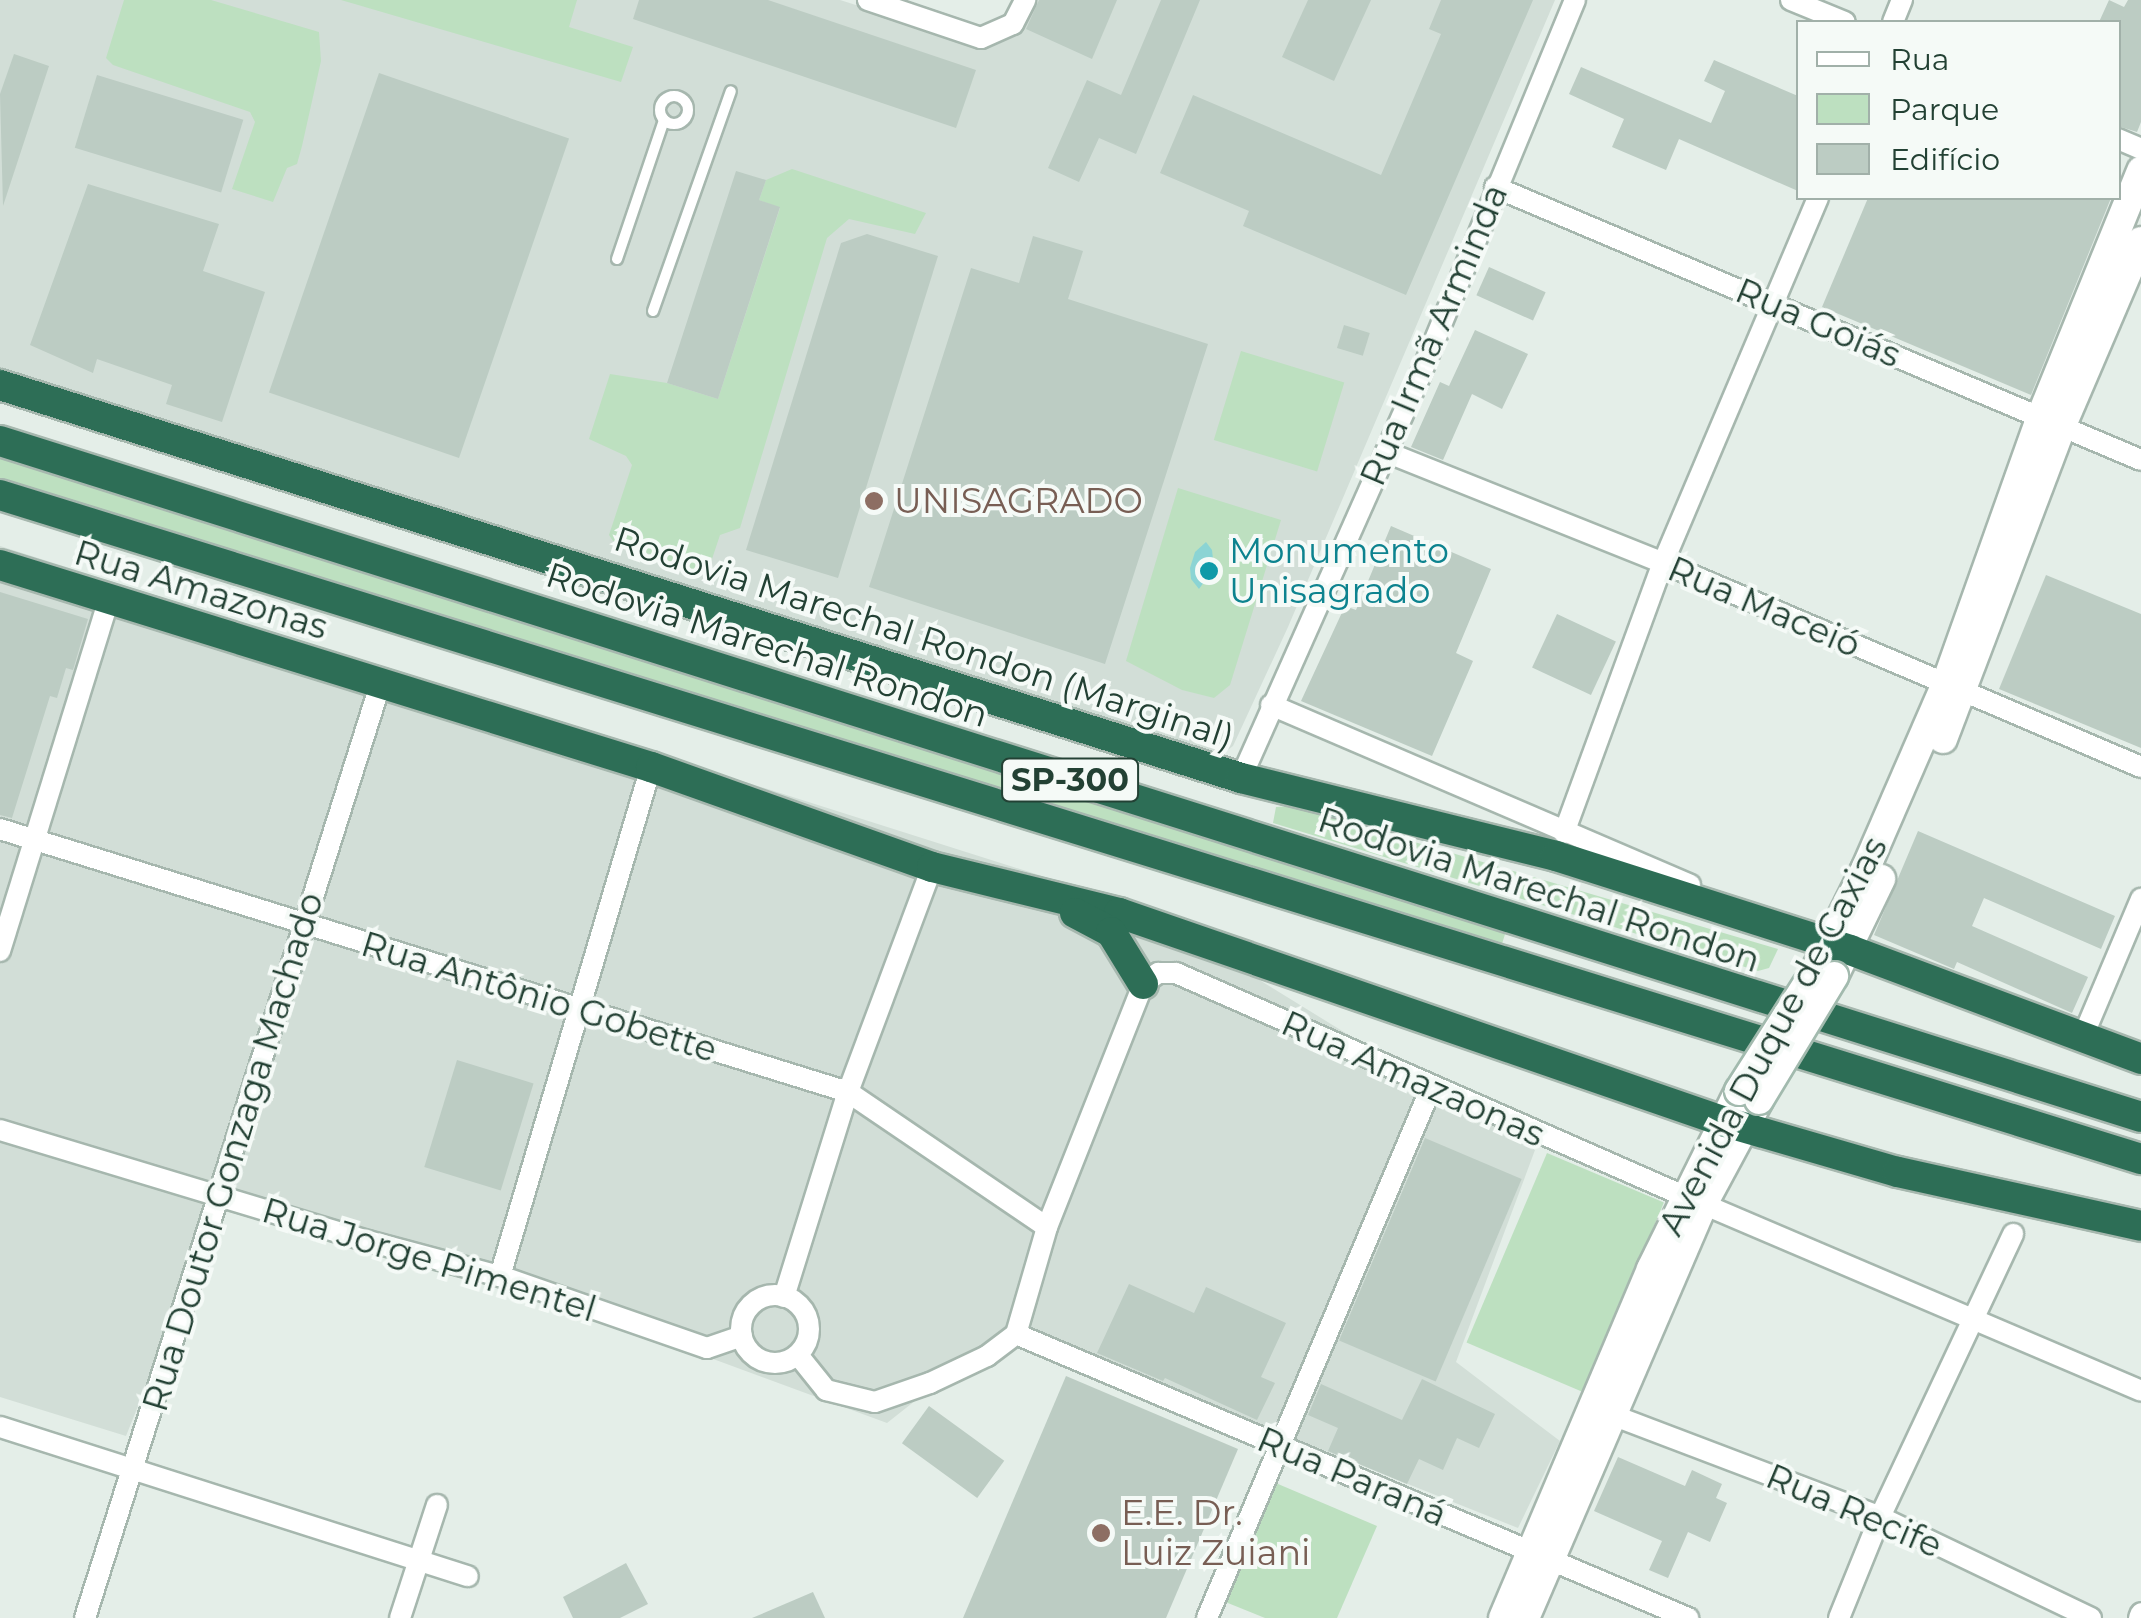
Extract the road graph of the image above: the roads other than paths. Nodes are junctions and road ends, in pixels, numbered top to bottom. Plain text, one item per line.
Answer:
1 (868, 0) edge
2 (1026, 0) edge
3 (1575, 0) edge
4 (1791, 0) edge
5 (1840, 20) edge
6 (731, 92) dead end
7 (664, 120) dead end
8 (2141, 172) edge
9 (1496, 187) junction
10 (1817, 200) edge
11 (2141, 241) edge
12 (617, 258) dead end
13 (1772, 304) junction
14 (654, 310) dead end
15 (0, 385) edge
16 (2052, 420) junction
17 (0, 440) edge
18 (1386, 452) junction
19 (2141, 460) edge
20 (0, 496) edge
21 (1663, 563) junction
22 (0, 565) edge
23 (108, 602) junction
24 (380, 685) junction
25 (1954, 690) junction
26 (1270, 706) junction
27 (652, 767) junction
28 (2141, 767) edge
29 (1240, 778) junction
30 (0, 829) edge
31 (1564, 833) junction
32 (34, 840) junction
33 (932, 867) junction
34 (1038, 892) junction
35 (2141, 898) edge
36 (303, 925) junction
37 (1840, 946) junction
38 (0, 951) edge
39 (1142, 984) junction
40 (579, 1008) junction
41 (2084, 1034) junction
42 (2141, 1059) edge
43 (1431, 1088) junction
44 (848, 1092) junction
45 (2141, 1117) edge
46 (1732, 1124) junction
47 (0, 1130) edge
48 (2141, 1160) edge
49 (220, 1196) junction
50 (1693, 1200) junction
51 (2141, 1226) edge
52 (1047, 1227) junction
53 (2013, 1234) dead end
54 (500, 1276) junction
55 (784, 1297) junction
56 (1971, 1322) junction
57 (1016, 1334) junction
58 (742, 1336) junction
59 (798, 1355) junction
60 (2141, 1392) edge
61 (1612, 1415) junction
62 (0, 1427) edge
63 (1280, 1446) junction
64 (135, 1468) junction
65 (436, 1505) dead end
66 (1880, 1517) junction
67 (1539, 1557) junction
68 (417, 1560) junction
69 (468, 1576) dead end
70 (85, 1618) edge
71 (400, 1618) edge
72 (1207, 1618) edge
73 (1503, 1618) edge
74 (1525, 1618) edge
75 (1688, 1618) edge
76 (1840, 1618) edge
77 (2091, 1618) edge

1 - 2 street
3 - 9 street, Rua Irmã Arminda
4 - 5 street
6 - 14 lane
7 - 12 lane
8 - 16 main road, Avenida Duque de Caxias
9 - 13 street, Rua Goiás
9 - 18 street, Rua Irmã Arminda
10 - 13 street
11 - 16 main road, Avenida Duque de Caxias
13 - 16 street, Rua Goiás
13 - 21 street
15 - 29 highway, Rodovia Marechal Rondon (Marginal)
16 - 19 street, Rua Goiás
16 - 25 main road, Avenida Duque de Caxias
17 - 45 highway, Rodovia Marechal Rondon / SP-300
18 - 21 street, Rua Maceió
18 - 26 street, Rua Irmã Arminda
20 - 48 highway, SP-300
21 - 25 street, Rua Maceió
21 - 31 street
22 - 23 highway, Rua Amazonas
23 - 24 highway, Rua Amazonas
23 - 32 street
24 - 27 highway
24 - 36 street, Rua Doutor Gonzaga Machado
25 - 28 street, Rua Maceió
25 - 37 main road, Avenida Duque de Caxias
26 - 29 street, Rua Irmã Arminda
26 - 31 street
27 - 33 highway
27 - 40 street
29 - 37 highway, Rodovia Marechal Rondon (Marginal)
30 - 32 street, Rua Antônio Gobette
31 - 37 street
32 - 36 street, Rua Antônio Gobette
32 - 38 street
33 - 34 highway
33 - 44 street
34 - 39 highway
34 - 46 highway
35 - 41 street
36 - 40 street, Rua Antônio Gobette
36 - 49 street, Rua Doutor Gonzaga Machado
37 - 41 highway, Rodovia Marechal Rondon (Marginal)
37 - 46 main road, Avenida Duque de Caxias, bridge
39 - 43 street, Rua Amazaonas
39 - 52 street
40 - 44 street, Rua Antônio Gobette
40 - 54 street
41 - 42 highway, Rodovia Marechal Rondon (Marginal)
43 - 50 street, Rua Amazaonas
43 - 63 street
44 - 52 street, Rua Antônio Gobette
44 - 55 street
46 - 50 main road, Avenida Duque de Caxias
46 - 51 highway
47 - 49 street, Rua Jorge Pimentel
49 - 54 street, Rua Jorge Pimentel
49 - 64 street, Rua Doutor Gonzaga Machado
50 - 56 street, Rua Amazaonas
50 - 61 main road, Avenida Duque de Caxias
50 - 67 main road, Avenida Duque de Caxias
52 - 57 street
53 - 56 street
54 - 58 street, Rua Jorge Pimentel
55 - 58 street
55 - 59 street
56 - 60 street, Rua Amazaonas
56 - 66 street
57 - 59 street
57 - 63 street, Rua Paraná
58 - 59 street
61 - 66 street, Rua Recife
61 - 67 main road, Avenida Duque de Caxias
62 - 64 street
63 - 67 street, Rua Paraná
63 - 72 street
64 - 68 street
64 - 70 street, Rua Doutor Gonzaga Machado
65 - 68 street
66 - 76 street
66 - 77 street, Rua Recife
67 - 73 main road, Avenida Duque de Caxias
67 - 74 main road, Avenida Duque de Caxias
67 - 75 street, Rua Paraná
68 - 69 street
68 - 71 street

